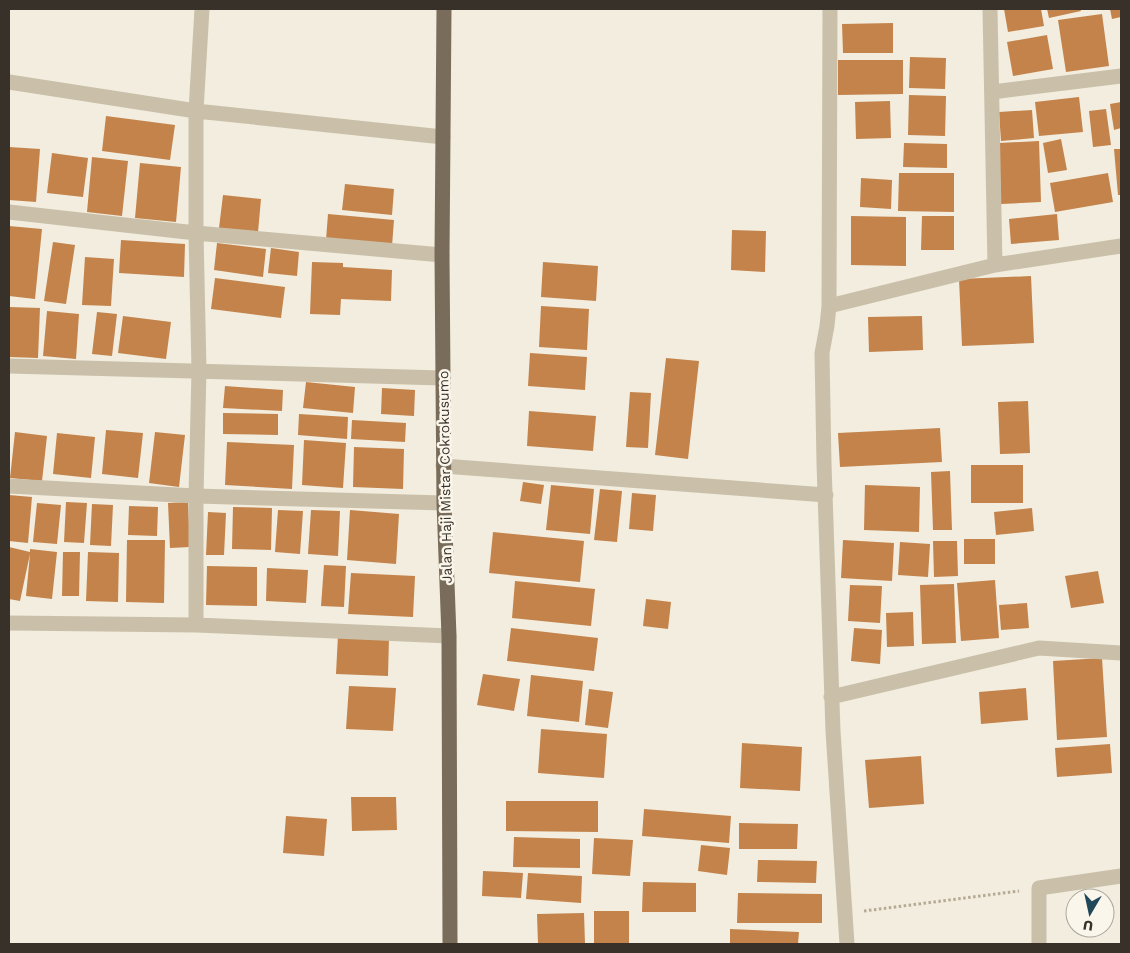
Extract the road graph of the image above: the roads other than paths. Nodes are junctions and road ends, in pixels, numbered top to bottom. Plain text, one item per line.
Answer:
1 (202, 9) edge
2 (444, 9) edge
3 (830, 9) edge
4 (990, 9) edge
5 (1121, 76) edge
6 (9, 82) edge
7 (992, 92) junction
8 (196, 111) junction
9 (443, 137) junction
10 (9, 212) edge
11 (196, 233) junction
12 (1121, 246) edge
13 (442, 255) junction
14 (995, 265) junction
15 (829, 306) junction
16 (9, 366) edge
17 (199, 370) junction
18 (442, 378) junction
19 (443, 466) junction
20 (9, 486) edge
21 (826, 495) junction
22 (196, 496) junction
23 (444, 503) junction
24 (9, 623) edge
25 (196, 625) junction
26 (449, 636) junction
27 (1121, 653) edge
28 (831, 697) junction
29 (1121, 876) edge
30 (450, 944) edge
31 (847, 944) edge
32 (1039, 944) edge

1 - 8 street
2 - 9 main road, Jalan Haji Mistar Cokrokusumo
3 - 15 street
4 - 7 street
5 - 7 street
6 - 8 street
7 - 14 street
8 - 9 street
8 - 11 street
9 - 13 main road, Jalan Haji Mistar Cokrokusumo
10 - 11 street
11 - 13 street
11 - 17 street
12 - 14 street
13 - 18 main road, Jalan Haji Mistar Cokrokusumo
14 - 15 street
15 - 21 street
16 - 17 street
17 - 18 street
17 - 22 street
18 - 19 main road, Jalan Haji Mistar Cokrokusumo
19 - 21 street
19 - 23 main road, Jalan Haji Mistar Cokrokusumo
20 - 22 street
21 - 28 street
22 - 23 street
22 - 25 street
23 - 26 main road, Jalan Haji Mistar Cokrokusumo
24 - 25 street
25 - 26 street
26 - 30 main road, Jalan Haji Mistar Cokrokusumo
27 - 28 street
28 - 31 street
29 - 32 street

